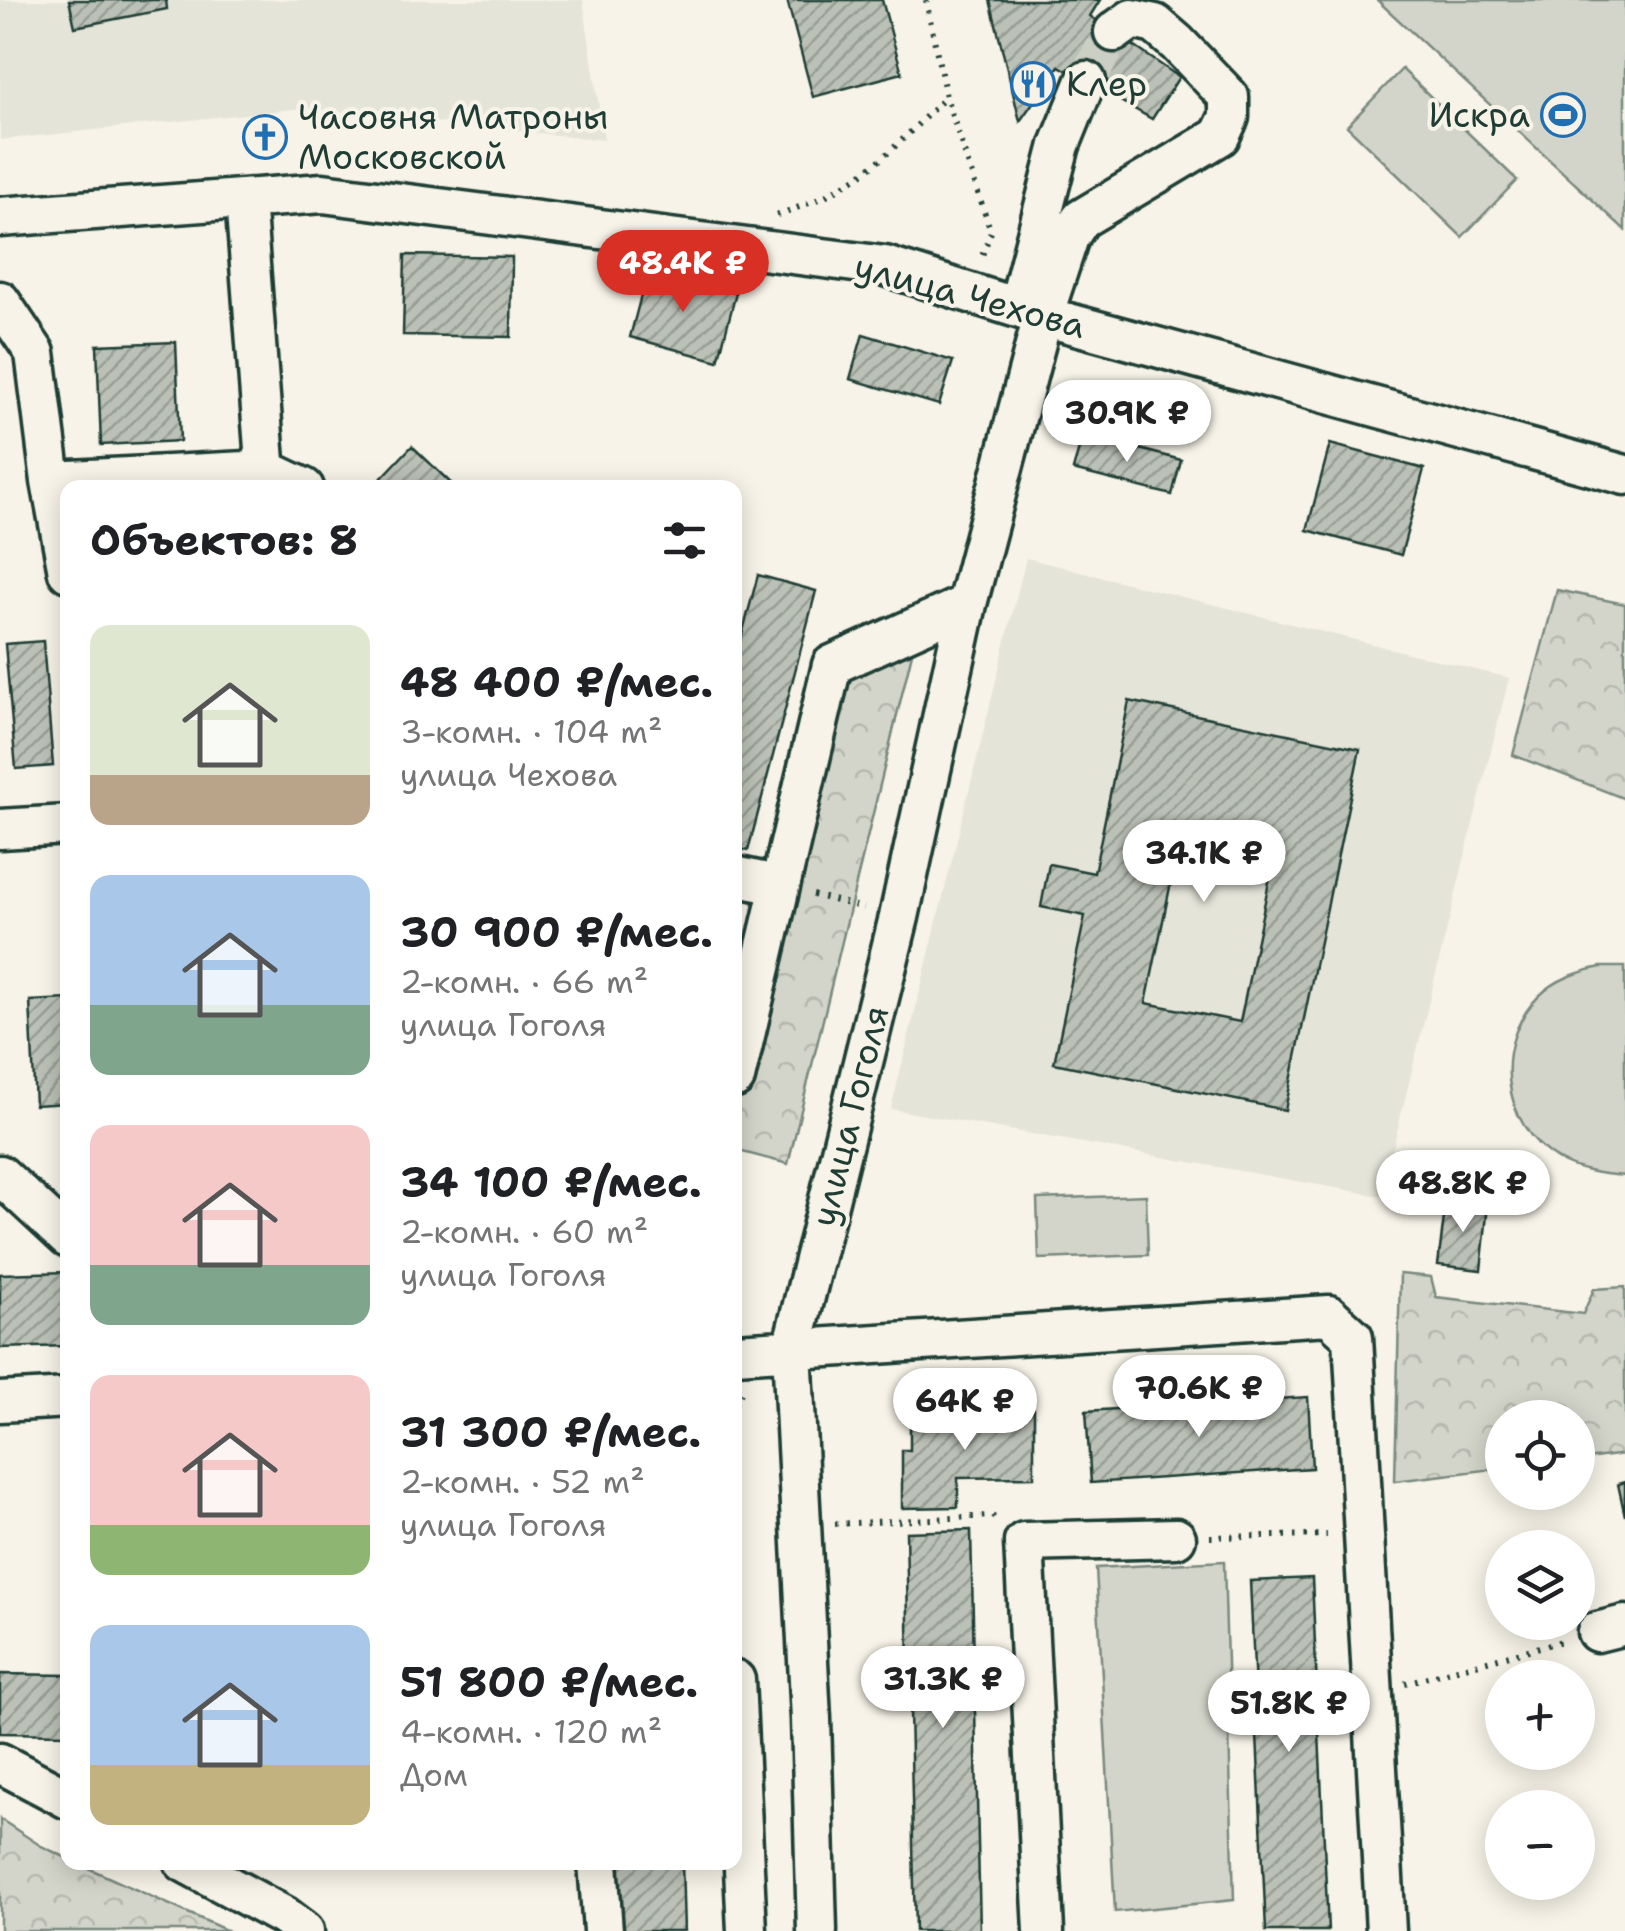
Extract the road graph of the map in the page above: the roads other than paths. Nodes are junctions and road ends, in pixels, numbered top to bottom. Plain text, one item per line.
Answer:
1 (1114, 32) dead end
2 (1086, 82) tunnel mouth
3 (245, 199) junction
4 (0, 217) edge
5 (0, 301) edge
6 (1030, 312) junction
7 (1625, 476) edge
8 (266, 479) edge
9 (159, 480) edge
10 (52, 481) junction
11 (60, 481) edge
12 (60, 526) edge
13 (967, 604) junction
14 (60, 826) edge
15 (0, 830) edge
16 (742, 878) edge
17 (780, 886) junction
18 (742, 1048) edge
19 (0, 1175) edge
20 (60, 1231) edge
21 (792, 1349) junction
22 (742, 1368) edge
23 (60, 1398) edge
24 (0, 1402) edge
25 (1176, 1538) road end
26 (0, 1763) edge
27 (60, 1795) edge
28 (742, 1826) edge
29 (199, 1870) edge
30 (599, 1870) edge
31 (304, 1931) edge
32 (603, 1931) edge
33 (747, 1931) edge
34 (817, 1931) edge
35 (1044, 1931) edge
36 (1386, 1931) edge

1 - 6 street
2 - 6 street
3 - 4 street, улица Чехова
3 - 6 street, улица Чехова
3 - 8 street
5 - 10 street
6 - 7 street, улица Чехова
6 - 13 street, улица Гоголя
8 - 9 street
10 - 11 street
10 - 12 street
13 - 17 street
13 - 21 street, улица Гоголя
14 - 15 street
16 - 17 street
17 - 18 street
19 - 20 street
21 - 22 street
21 - 34 street, улица Гоголя
21 - 36 street
23 - 24 street
25 - 35 street
26 - 27 street
28 - 33 street
29 - 31 street
30 - 32 street

